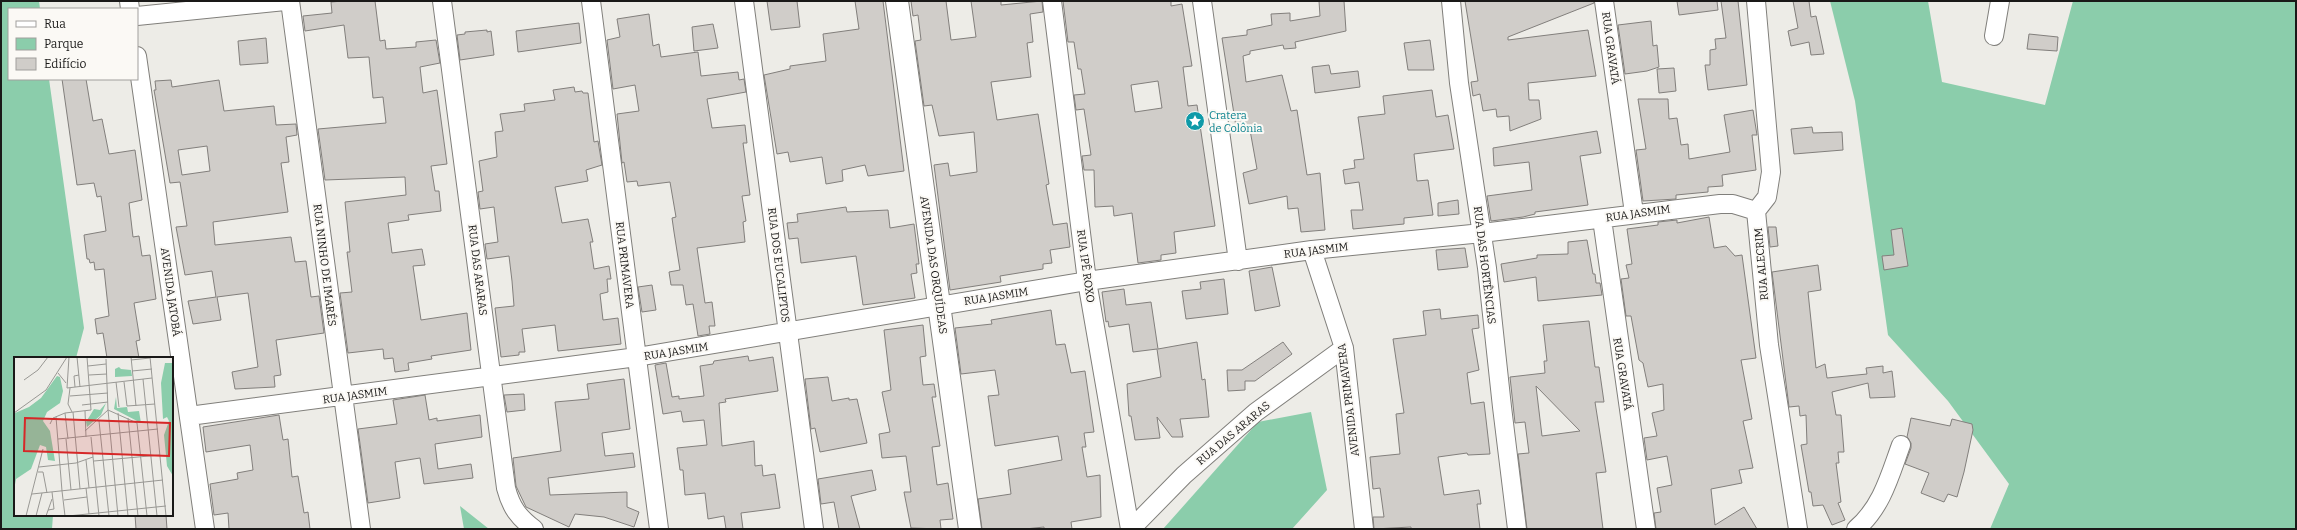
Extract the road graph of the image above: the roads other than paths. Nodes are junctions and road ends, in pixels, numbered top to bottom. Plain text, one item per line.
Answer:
1 (285, 1) edge
2 (290, 1) edge
3 (442, 1) edge
4 (591, 1) edge
5 (744, 1) edge
6 (897, 1) edge
7 (1052, 1) edge
8 (1202, 1) edge
9 (1451, 1) edge
10 (1604, 1) edge
11 (1756, 1) edge
12 (2000, 1) edge
13 (138, 16) edge
14 (1994, 36) dead end
15 (138, 63) edge
16 (1756, 211) junction
17 (1634, 213) junction
18 (1602, 219) junction
19 (1482, 233) junction
20 (1312, 250) junction
21 (1238, 261) junction
22 (1087, 282) junction
23 (940, 306) junction
24 (788, 333) junction
25 (1344, 348) junction
26 (637, 357) junction
27 (492, 376) junction
28 (342, 397) junction
29 (189, 416) junction
30 (1902, 444) dead end
31 (205, 529) edge
32 (361, 529) edge
33 (534, 529) edge
34 (659, 529) edge
35 (814, 529) edge
36 (970, 529) edge
37 (1131, 529) edge
38 (1364, 529) edge
39 (1518, 529) edge
40 (1646, 529) edge
41 (1798, 529) edge
42 (1856, 529) edge

1 - 13 street
2 - 28 street, RUA NINHO DE IMARÉS
3 - 27 street, RUA DAS ARARAS
4 - 26 street, RUA PRIMAVERA
5 - 24 street, RUA DOS EUCALIPTOS
6 - 23 street, AVENIDA DAS ORQUÍDEAS
7 - 22 street, RUA IPÊ ROXO
8 - 21 street
9 - 19 street, RUA DAS HORTÊNCIAS
10 - 17 street, RUA GRAVATÁ
11 - 16 street
12 - 14 street
15 - 29 street, AVENIDA JATOBÁ
16 - 17 street, RUA JASMIM
16 - 41 street, RUA ALECRIM
17 - 18 street, RUA JASMIM
18 - 19 street, RUA JASMIM
18 - 40 street, RUA GRAVATÁ
19 - 20 street, RUA JASMIM
19 - 39 street, RUA DAS HORTÊNCIAS
20 - 21 street, RUA JASMIM
20 - 25 street, AVENIDA PRIMAVERA
21 - 22 street, RUA JASMIM
22 - 23 street, RUA JASMIM
22 - 37 street, RUA IPÊ ROXO
23 - 24 street, RUA JASMIM
23 - 36 street, AVENIDA DAS ORQUÍDEAS
24 - 26 street, RUA JASMIM
24 - 35 street, RUA DOS EUCALIPTOS
25 - 37 street, RUA DAS ARARAS
25 - 38 street, AVENIDA PRIMAVERA
26 - 27 street, RUA JASMIM
26 - 34 street, RUA PRIMAVERA
27 - 28 street, RUA JASMIM
27 - 33 street, RUA DAS ARARAS
28 - 29 street, RUA JASMIM
28 - 32 street, RUA NINHO DE IMARÉS
29 - 31 street, AVENIDA JATOBÁ
30 - 42 street

